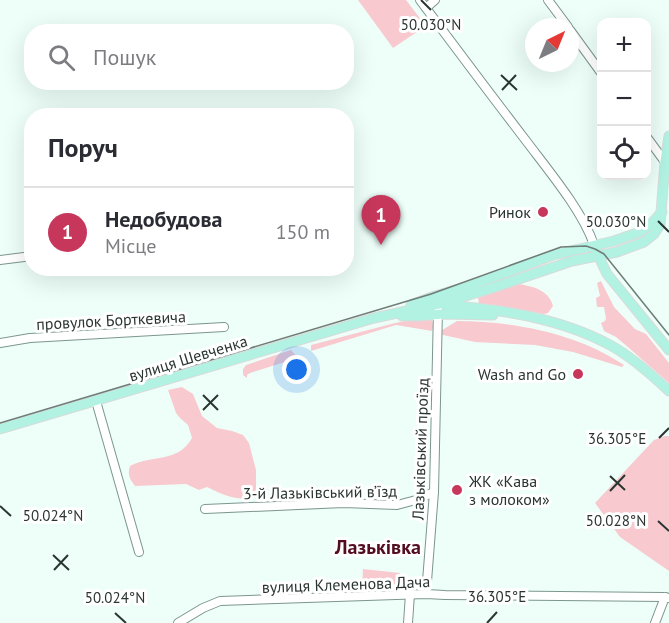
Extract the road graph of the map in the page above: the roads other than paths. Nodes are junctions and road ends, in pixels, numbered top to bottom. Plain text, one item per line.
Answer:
1 (420, 0) edge
2 (435, 0) edge
3 (548, 0) edge
4 (426, 8) junction
5 (562, 18) edge
6 (579, 42) edge
7 (601, 72) edge
8 (669, 136) edge
9 (651, 143) edge
10 (665, 162) junction
11 (662, 212) junction
12 (669, 226) edge
13 (648, 227) junction
14 (658, 228) junction
15 (594, 246) junction
16 (597, 256) junction
17 (24, 257) edge
18 (0, 260) edge
19 (470, 286) junction
20 (478, 292) junction
21 (406, 307) junction
22 (478, 308) junction
23 (438, 309) junction
24 (385, 315) junction
25 (527, 317) junction
26 (224, 327) dead end
27 (0, 344) edge
28 (669, 350) edge
29 (669, 391) edge
30 (96, 401) junction
31 (0, 429) edge
32 (434, 492) junction
33 (205, 509) dead end
34 (139, 552) dead end
35 (410, 594) junction
36 (426, 594) junction
37 (667, 597) edge
38 (178, 623) edge
39 (408, 623) edge
40 (655, 623) edge

1 - 4 street
2 - 4 street
3 - 5 street
4 - 15 street
6 - 7 street
8 - 10 main road
9 - 10 street
10 - 11 main road
11 - 13 main road
11 - 14 main road
12 - 14 main road
13 - 14 main road
13 - 15 main road, вулиця Шевченка
14 - 16 main road, вулиця Шевченка
15 - 16 main road
15 - 19 main road, вулиця Шевченка
16 - 20 main road, вулиця Шевченка
16 - 28 main road
17 - 18 street
19 - 21 main road, вулиця Шевченка
19 - 23 main road
20 - 22 main road
20 - 23 main road, вулиця Шевченка
21 - 23 main road
21 - 24 main road, вулиця Шевченка
22 - 23 main road
22 - 25 main road
23 - 24 main road, вулиця Шевченка
23 - 25 main road
23 - 32 street, Лазьківський проїзд
24 - 30 main road, вулиця Шевченка
25 - 29 main road
26 - 27 street, провулок Борткевича
30 - 31 main road, вулиця Шевченка
30 - 34 street
32 - 33 street, 3-й Лазьківський в’їзд
32 - 36 street, Лазьківський проїзд
35 - 36 street, вулиця Клеменова Дача
35 - 38 street, вулиця Клеменова Дача
35 - 39 street
36 - 37 street, вулиця Клеменова Дача
37 - 40 street, вулиця Клеменова Дача

